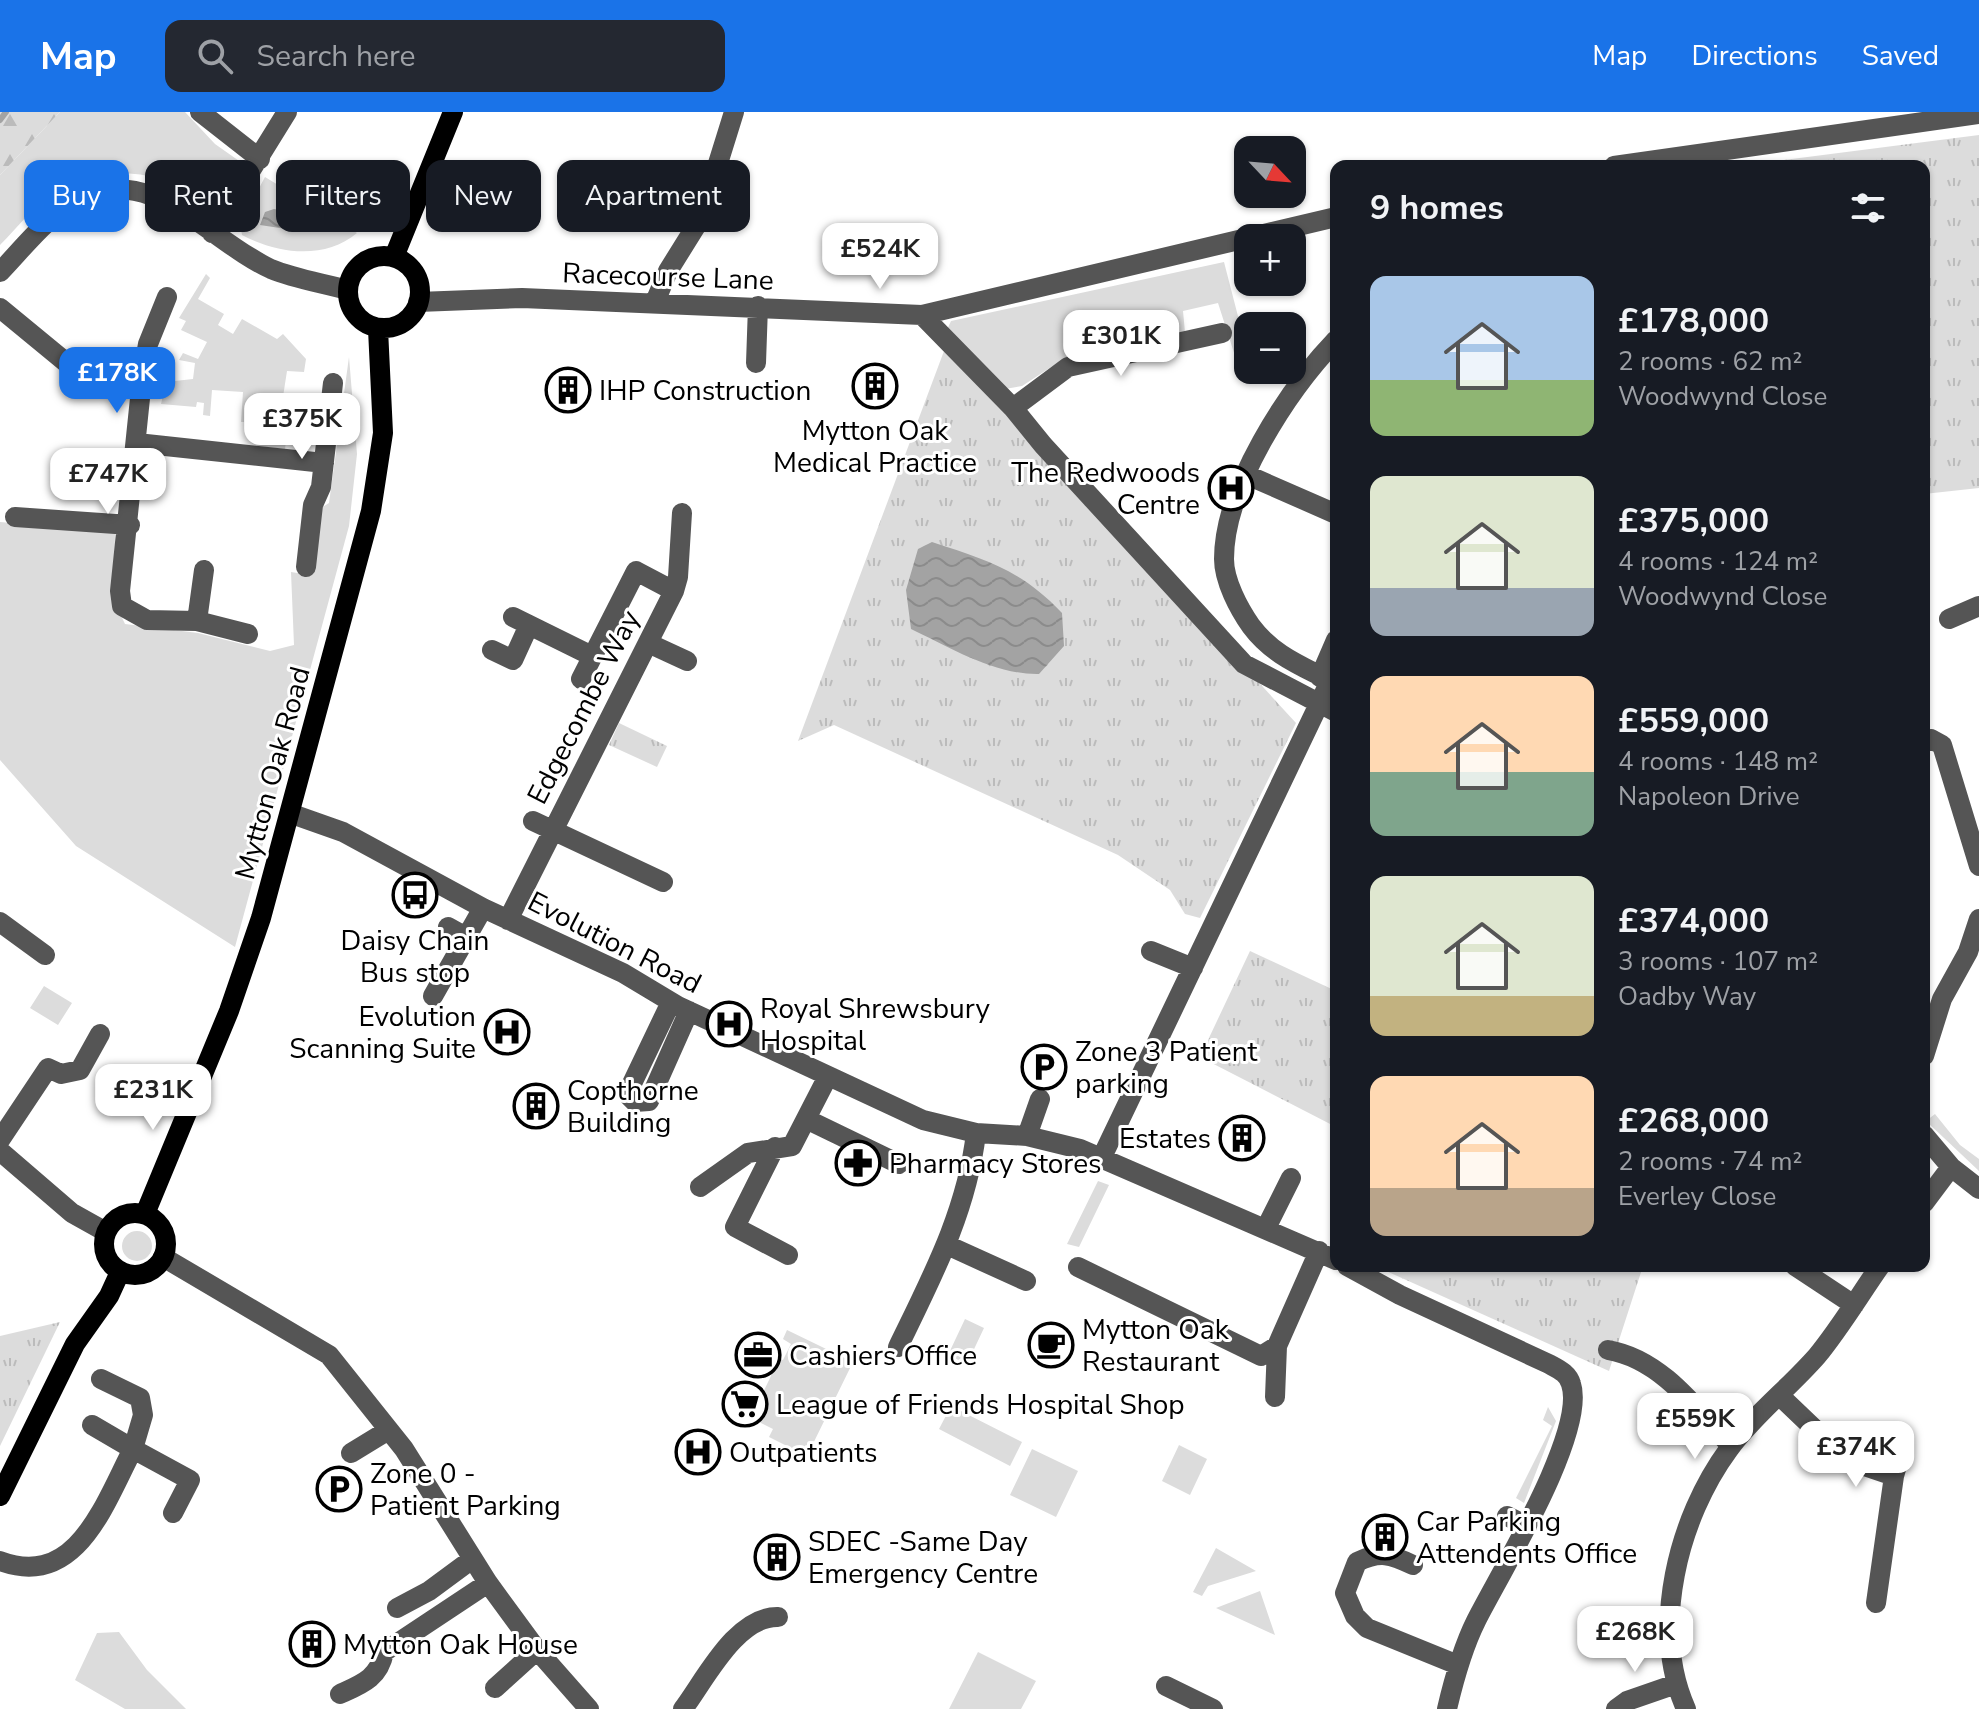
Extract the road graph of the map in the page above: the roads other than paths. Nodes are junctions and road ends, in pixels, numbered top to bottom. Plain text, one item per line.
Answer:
1 (200, 112) edge
2 (287, 112) edge
3 (453, 112) edge
4 (734, 112) edge
5 (1979, 114) edge
6 (1930, 116) edge
7 (260, 159) junction
8 (1714, 159) edge
9 (1330, 218) edge
10 (212, 233) junction
11 (394, 257) junction
12 (0, 272) edge
13 (348, 290) junction
14 (167, 297) dead end
15 (418, 302) junction
16 (655, 302) junction
17 (758, 306) junction
18 (0, 308) edge
19 (922, 315) junction
20 (378, 329) junction
21 (1222, 333) dead end
22 (1330, 347) edge
23 (756, 363) dead end
24 (142, 379) junction
25 (333, 383) dead end
26 (1013, 408) junction
27 (137, 443) junction
28 (324, 463) junction
29 (1247, 475) junction
30 (1330, 511) edge
31 (682, 513) dead end
32 (15, 517) dead end
33 (129, 535) junction
34 (306, 567) dead end
35 (204, 570) dead end
36 (674, 591) junction
37 (1979, 606) edge
38 (1949, 619) dead end
39 (197, 621) junction
40 (248, 634) dead end
41 (648, 643) junction
42 (492, 650) dead end
43 (592, 656) junction
44 (687, 661) dead end
45 (581, 679) dead end
46 (1329, 681) edge
47 (1328, 708) edge
48 (1930, 739) edge
49 (292, 814) junction
50 (533, 821) dead end
51 (553, 829) junction
52 (1979, 866) edge
53 (663, 882) dead end
54 (483, 908) junction
55 (1979, 919) edge
56 (508, 920) junction
57 (0, 922) edge
58 (1151, 951) dead end
59 (45, 955) dead end
60 (1193, 968) junction
61 (433, 996) dead end
62 (100, 1034) dead end
63 (1930, 1037) edge
64 (827, 1078) junction
65 (1040, 1099) dead end
66 (806, 1119) junction
67 (976, 1133) junction
68 (1027, 1136) junction
69 (1930, 1142) edge
70 (775, 1147) junction
71 (1, 1152) edge
72 (1102, 1157) junction
73 (899, 1164) dead end
74 (1951, 1167) junction
75 (1291, 1178) dead end
76 (700, 1187) dead end
77 (1979, 1189) edge
78 (1930, 1195) edge
79 (145, 1214) junction
80 (1266, 1228) junction
81 (106, 1232) junction
82 (947, 1245) junction
83 (788, 1255) dead end
84 (1327, 1256) edge
85 (163, 1257) junction
86 (1078, 1267) dead end
87 (120, 1272) junction
88 (1358, 1272) edge
89 (1804, 1272) edge
90 (1876, 1272) edge
91 (1026, 1281) dead end
92 (1854, 1305) junction
93 (1277, 1346) junction
94 (898, 1347) dead end
95 (1608, 1350) dead end
96 (101, 1379) dead end
97 (1780, 1396) junction
98 (1275, 1397) dead end
99 (92, 1425) dead end
100 (387, 1431) junction
101 (1731, 1446) junction
102 (133, 1449) junction
103 (1901, 1451) dead end
104 (351, 1453) dead end
105 (1894, 1476) junction
106 (0, 1496) edge
107 (173, 1513) dead end
108 (1507, 1516) dead end
109 (1527, 1526) junction
110 (471, 1560) junction
111 (0, 1561) edge
112 (1413, 1565) dead end
113 (488, 1583) junction
114 (1468, 1591) dead end
115 (1487, 1601) junction
116 (1876, 1603) dead end
117 (397, 1608) dead end
118 (778, 1617) dead end
119 (537, 1650) junction
120 (1458, 1665) junction
121 (1676, 1684) junction
122 (1166, 1686) dead end
123 (495, 1688) dead end
124 (340, 1694) dead end
125 (589, 1709) edge
126 (683, 1709) edge
127 (1213, 1709) edge
128 (1447, 1709) edge
129 (1616, 1709) edge
130 (1686, 1709) edge

1 - 7 street
2 - 7 street
3 - 11 main road
4 - 16 street
5 - 6 street
6 - 8 street
7 - 10 street
9 - 19 street, Racecourse Lane
10 - 12 street
10 - 13 street
11 - 13 main road
11 - 15 main road
13 - 20 main road
14 - 24 street
15 - 16 street, Racecourse Lane
15 - 20 main road
16 - 17 street, Racecourse Lane
17 - 19 street, Racecourse Lane
17 - 23 street
18 - 24 street
19 - 26 street
20 - 49 main road, Mytton Oak Road
21 - 26 street
22 - 29 street
24 - 27 street
25 - 28 street
26 - 47 street
27 - 28 street
27 - 33 street
28 - 34 street
29 - 30 street
29 - 46 street
31 - 36 street, Edgecombe Way
32 - 33 street
33 - 39 street
35 - 39 street
36 - 41 street, Edgecombe Way
36 - 43 street
37 - 38 street
39 - 40 street
41 - 44 street
41 - 51 street, Edgecombe Way
42 - 43 street
43 - 45 street
46 - 47 street
47 - 60 street
48 - 52 street
49 - 54 street, Evolution Road
49 - 79 main road, Mytton Oak Road
50 - 51 street
51 - 53 street
51 - 56 street, Edgecombe Way
54 - 56 street, Evolution Road
54 - 61 street
55 - 63 street
56 - 64 street, Evolution Road
57 - 59 street
58 - 60 street
60 - 72 street
62 - 71 street
64 - 66 street
64 - 67 street, Evolution Road
65 - 68 street
66 - 70 street
66 - 73 street
67 - 68 street, Evolution Road
67 - 82 street
68 - 72 street, Evolution Road
69 - 74 street
70 - 76 street
70 - 83 street
71 - 81 street
72 - 80 street, Evolution Road
74 - 77 street
74 - 78 street
75 - 80 street
79 - 81 main road
79 - 85 main road
80 - 84 street, Evolution Road
81 - 87 main road
82 - 91 street
82 - 94 street
84 - 93 street
85 - 87 main road
85 - 100 street
86 - 93 street
87 - 106 main road
88 - 109 street
89 - 92 street
90 - 92 street
92 - 97 street
93 - 98 street
95 - 101 street
96 - 102 street
97 - 101 street
97 - 105 street
99 - 102 street
100 - 104 street
100 - 110 street
101 - 121 street
102 - 107 street
102 - 111 street
103 - 105 street
105 - 116 street
108 - 109 street
109 - 115 street
110 - 113 street
110 - 117 street
112 - 120 street
113 - 119 street
113 - 124 street
114 - 115 street
115 - 120 street
118 - 126 street
119 - 123 street
119 - 125 street
120 - 128 street
121 - 129 street
121 - 130 street
122 - 127 street

